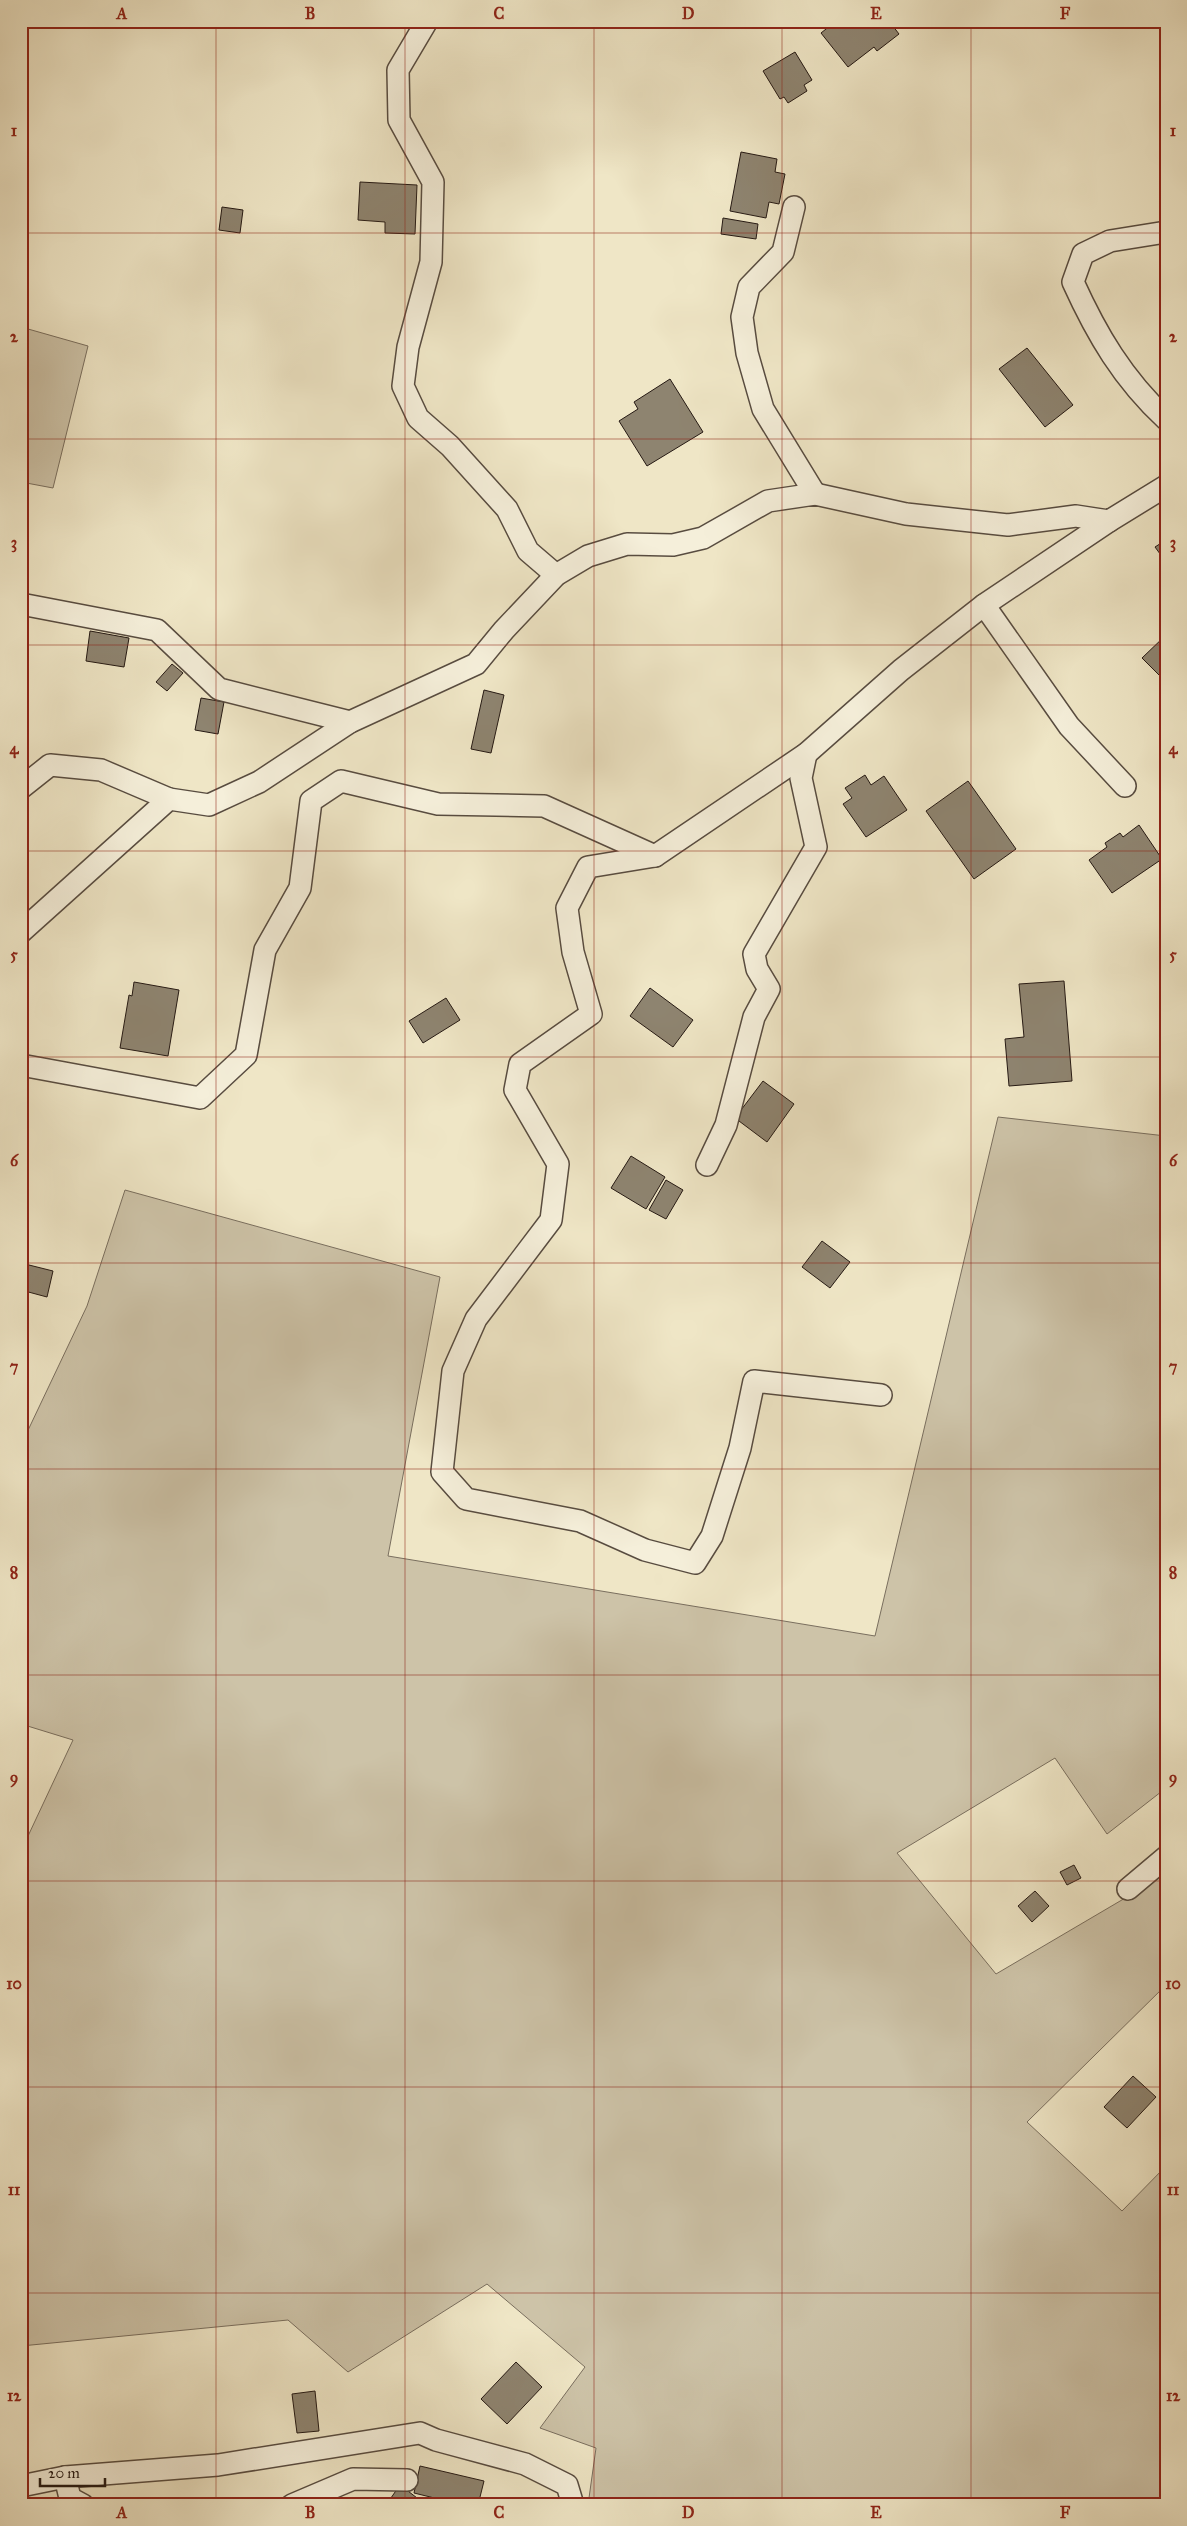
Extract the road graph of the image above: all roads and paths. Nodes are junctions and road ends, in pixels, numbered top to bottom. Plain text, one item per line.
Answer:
1 (426, 21) edge
2 (794, 207) dead end
3 (1166, 232) edge
4 (1166, 419) edge
5 (1166, 486) edge
6 (815, 494) junction
7 (1109, 521) junction
8 (556, 575) junction
9 (21, 604) edge
10 (984, 605) junction
11 (350, 722) junction
12 (806, 754) junction
13 (1125, 786) dead end
14 (21, 788) edge
15 (169, 799) junction
16 (655, 856) junction
17 (21, 932) edge
18 (21, 1066) edge
19 (707, 1165) dead end
20 (881, 1395) dead end
21 (1166, 1857) edge
22 (1128, 1888) dead end
23 (65, 2477) junction
24 (407, 2480) dead end
25 (21, 2486) edge
26 (83, 2505) edge
27 (292, 2505) edge
28 (572, 2505) edge

1 - 8 street
2 - 6 street
3 - 4 street
5 - 7 street
6 - 7 street
6 - 8 street
7 - 10 street
8 - 11 street
9 - 11 street
10 - 12 street
10 - 13 street
11 - 15 street
12 - 16 street
12 - 19 street
14 - 15 street
15 - 17 street
16 - 18 street
16 - 20 street
21 - 22 street
23 - 25 street
23 - 26 street
23 - 28 street
24 - 27 street

